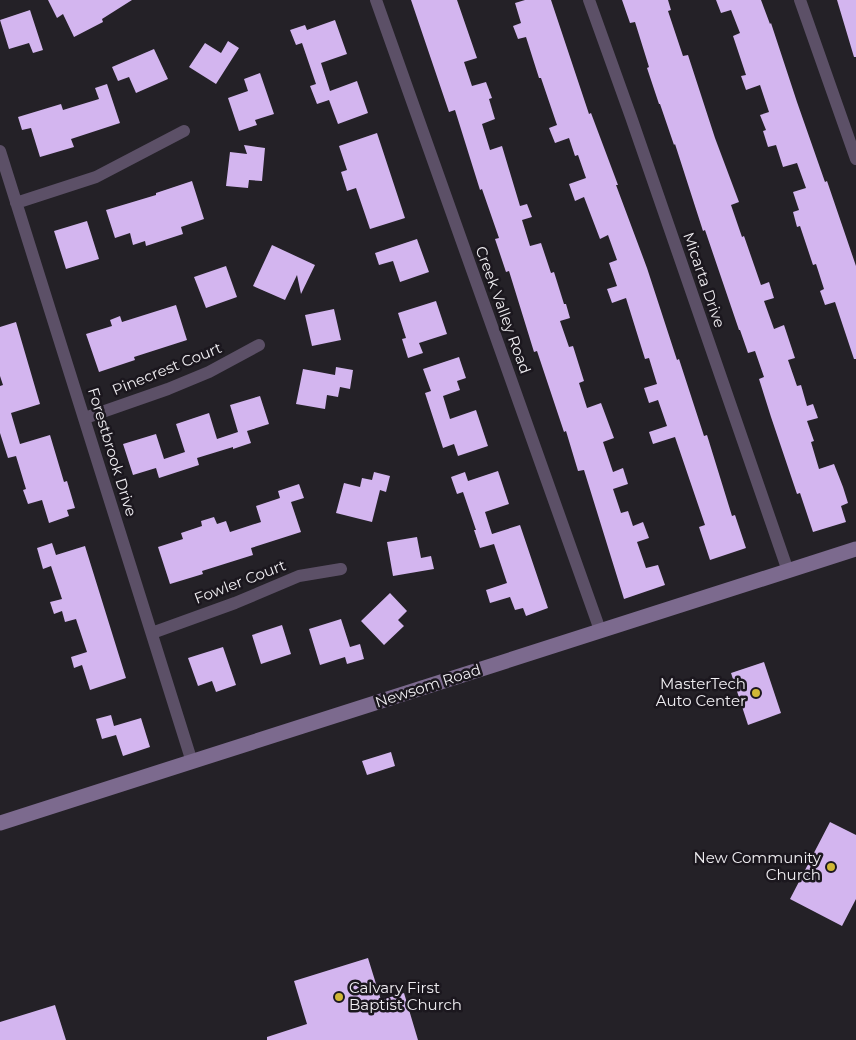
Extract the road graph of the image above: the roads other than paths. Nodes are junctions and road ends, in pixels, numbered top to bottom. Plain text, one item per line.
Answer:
1 (376, 0) edge
2 (589, 0) edge
3 (800, 0) edge
4 (184, 130) dead end
5 (0, 151) edge
6 (856, 159) edge
7 (16, 203) junction
8 (259, 345) dead end
9 (85, 418) junction
10 (856, 549) edge
11 (341, 569) dead end
12 (788, 571) junction
13 (600, 630) junction
14 (152, 633) junction
15 (192, 762) junction
16 (0, 823) edge

1 - 13 street, Creek Valley Road
2 - 12 street, Micarta Drive
3 - 6 street
4 - 7 street
5 - 7 street, Forestbrook Drive
7 - 9 street, Forestbrook Drive
8 - 9 street, Pinecrest Court
9 - 14 street, Forestbrook Drive
10 - 12 street, Newsom Road
11 - 14 street, Fowler Court
12 - 13 street, Newsom Road
13 - 15 street, Newsom Road
14 - 15 street, Forestbrook Drive
15 - 16 street, Newsom Road

